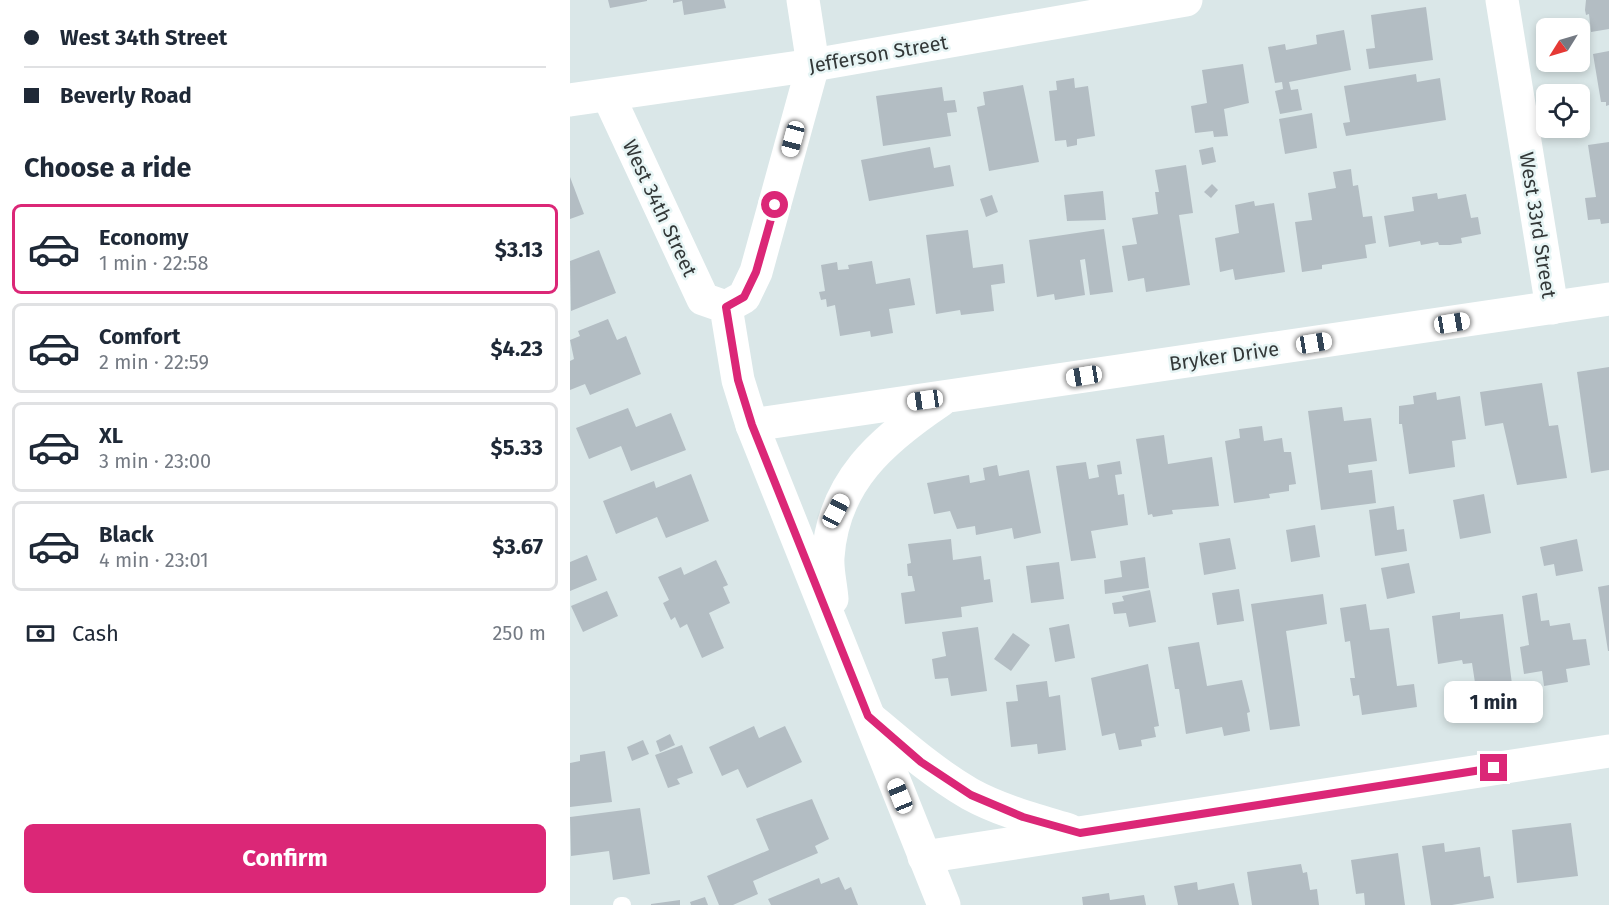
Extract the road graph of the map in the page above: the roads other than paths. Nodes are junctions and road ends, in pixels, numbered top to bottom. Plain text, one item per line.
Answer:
1 (804, 0) edge
2 (1185, 0) edge
3 (1502, 0) edge
4 (813, 65) junction
5 (608, 95) junction
6 (570, 100) edge
7 (1609, 299) edge
8 (726, 307) junction
9 (1552, 308) junction
10 (946, 397) junction
11 (752, 425) junction
12 (836, 636) junction
13 (868, 716) junction
14 (1609, 751) edge
15 (1080, 833) junction
16 (924, 857) junction
17 (944, 905) edge

1 - 4 street
2 - 4 street, Jefferson Street
3 - 9 street, West 33rd Street
4 - 5 street, Jefferson Street
4 - 8 street
5 - 6 street, Jefferson Street
5 - 8 street, West 34th Street
7 - 9 street, Bryker Drive
8 - 11 street
9 - 10 street, Bryker Drive
10 - 11 street, Bryker Drive
10 - 12 street, Bryker Drive
11 - 12 street
12 - 13 street
13 - 15 street
13 - 16 street
14 - 15 street
15 - 16 street
16 - 17 street

